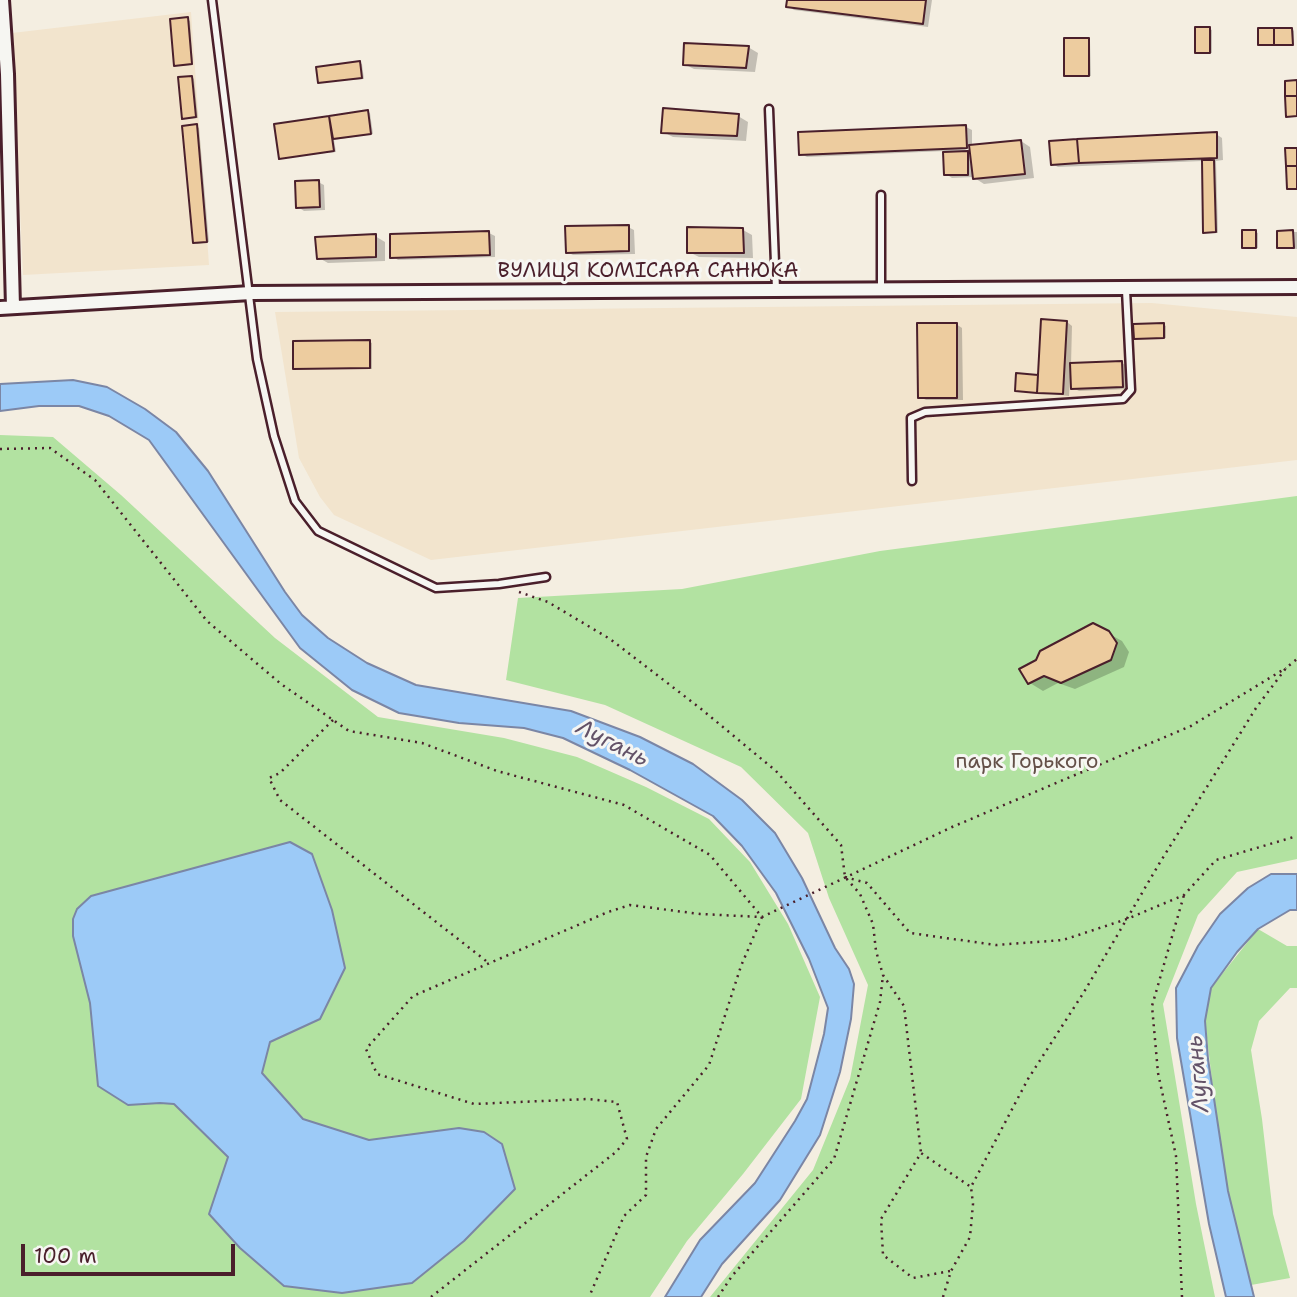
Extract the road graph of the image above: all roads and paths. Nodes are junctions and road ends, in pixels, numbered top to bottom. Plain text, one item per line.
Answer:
1 (2, 0) edge
2 (212, 0) edge
3 (769, 109) dead end
4 (881, 195) dead end
5 (1297, 287) edge
6 (1126, 290) junction
7 (776, 291) junction
8 (881, 291) junction
9 (250, 293) junction
10 (6, 307) edge
11 (0, 449) edge
12 (912, 481) dead end
13 (546, 577) dead end
14 (499, 584) junction
15 (1297, 659) edge
16 (1286, 668) junction
17 (333, 720) junction
18 (1297, 836) edge
19 (845, 877) junction
20 (1184, 895) junction
21 (762, 917) junction
22 (1127, 919) junction
23 (490, 964) junction
24 (883, 975) junction
25 (921, 1153) junction
26 (971, 1187) junction
27 (951, 1271) junction
28 (431, 1297) edge
29 (589, 1297) edge
30 (718, 1297) edge
31 (943, 1297) edge
32 (1182, 1297) edge

1 - 10 street
2 - 9 lane
3 - 7 lane
4 - 8 lane
5 - 6 street, ВУЛИЦЯ КОМІСАРА САНЮКА
6 - 8 street, ВУЛИЦЯ КОМІСАРА САНЮКА
6 - 12 lane
7 - 8 street, ВУЛИЦЯ КОМІСАРА САНЮКА
7 - 9 street, ВУЛИЦЯ КОМІСАРА САНЮКА
9 - 10 street, ВУЛИЦЯ КОМІСАРА САНЮКА
9 - 14 lane
11 - 17 path
13 - 14 lane
14 - 19 path
15 - 16 path
16 - 19 path
16 - 22 path
17 - 21 path
17 - 23 path
18 - 20 path
19 - 21 path
19 - 22 path
19 - 24 path
20 - 22 path
20 - 32 path
21 - 23 path
21 - 29 path
22 - 26 path
23 - 28 path
24 - 25 path
24 - 30 path
25 - 26 path
25 - 27 path
26 - 27 path
27 - 31 path

